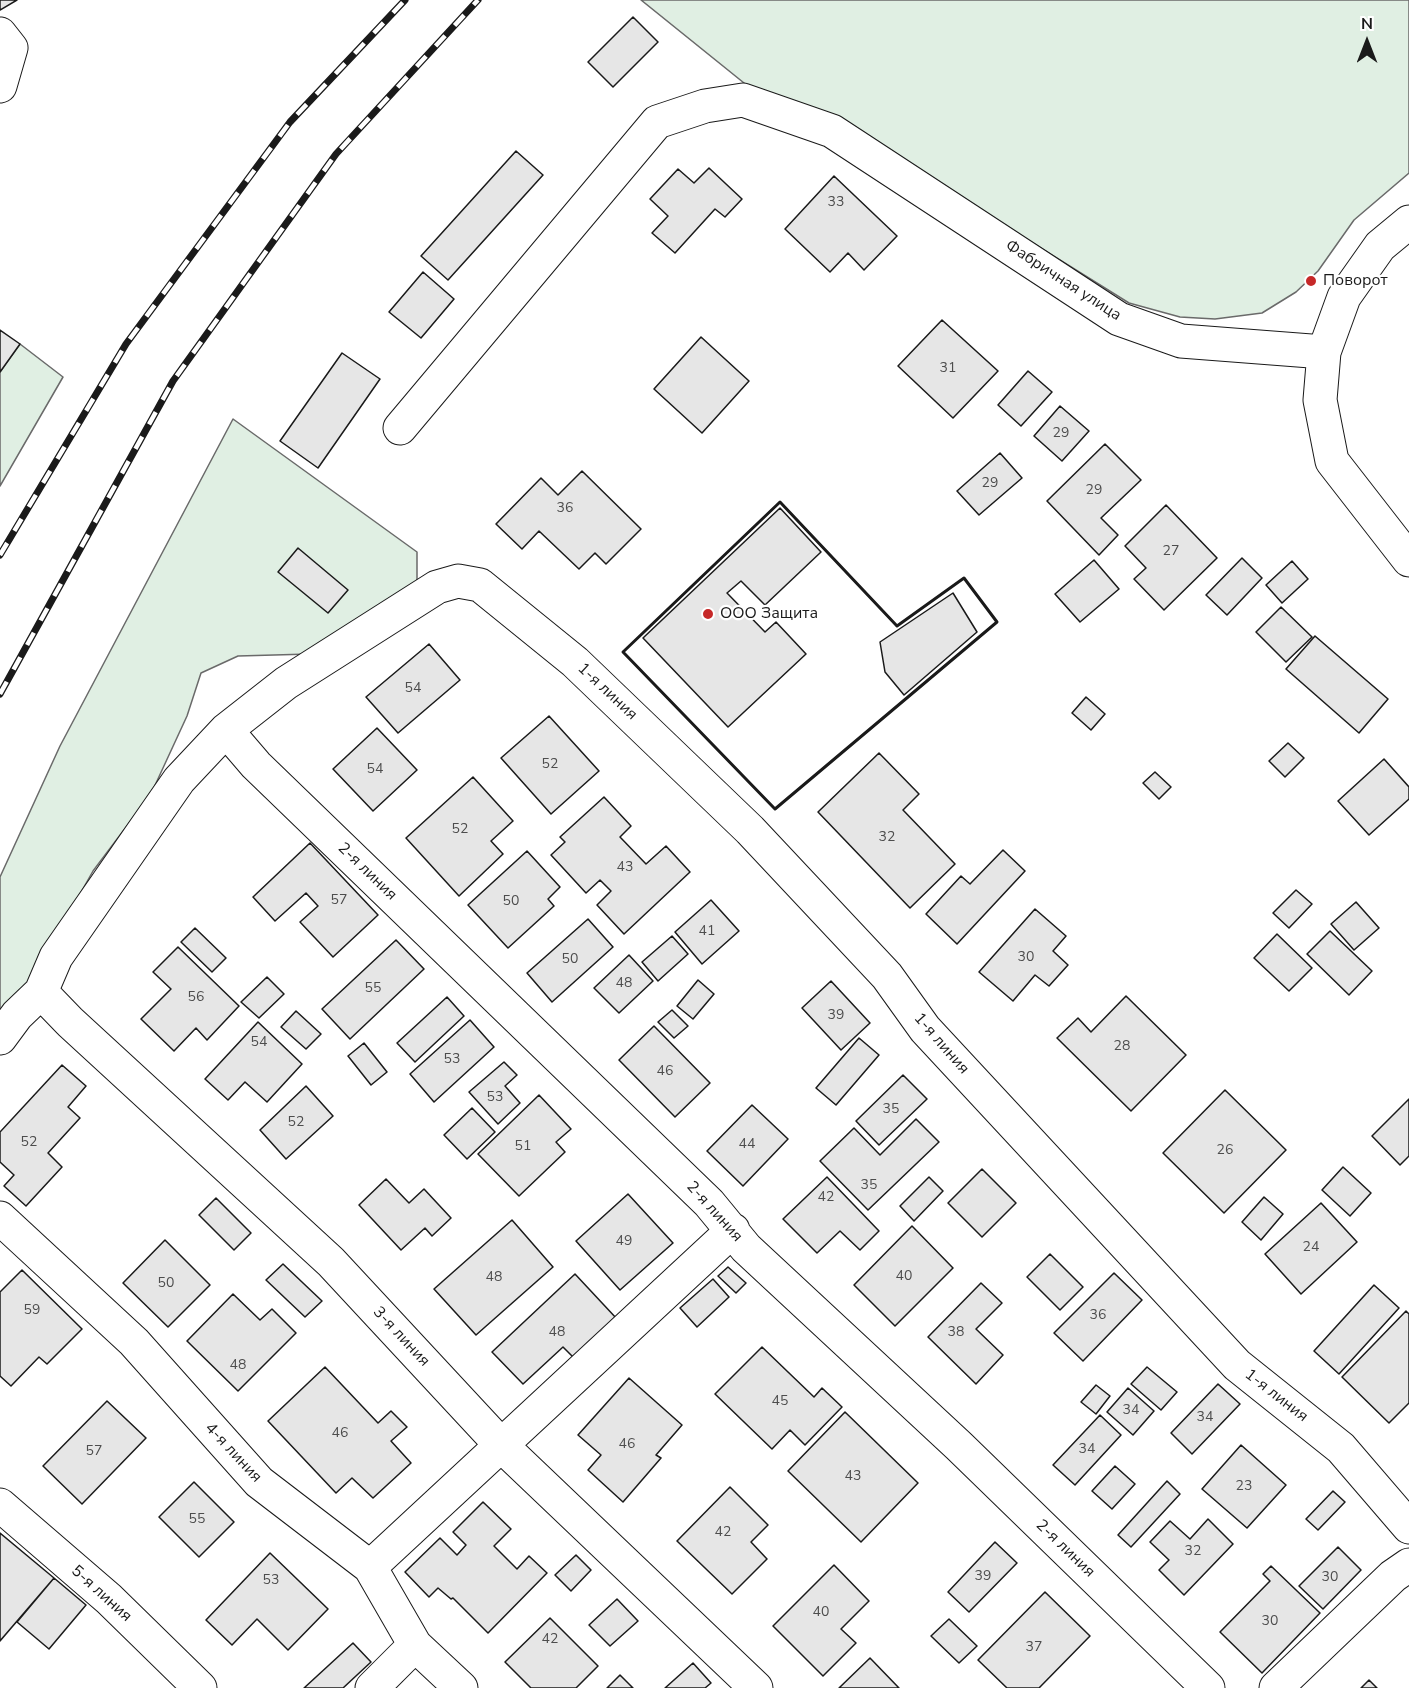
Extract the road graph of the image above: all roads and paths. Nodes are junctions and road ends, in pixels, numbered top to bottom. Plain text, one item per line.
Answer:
1 (0, 34) edge
2 (0, 86) edge
3 (1409, 222) edge
4 (1324, 352) junction
5 (400, 428) dead end
6 (1409, 560) edge
7 (226, 730) junction
8 (41, 992) junction
9 (0, 1038) edge
10 (0, 1218) edge
11 (733, 1230) junction
12 (501, 1444) junction
13 (0, 1504) edge
14 (1409, 1527) edge
15 (1409, 1565) edge
16 (370, 1567) junction
17 (415, 1645) junction
18 (200, 1688) edge
19 (372, 1688) edge
20 (461, 1688) edge
21 (756, 1688) edge
22 (1208, 1688) edge
23 (1276, 1688) edge

1 - 2 street
3 - 4 street
4 - 5 street, Фабричная улица
4 - 6 street
7 - 8 street
7 - 11 street, 2-я линия
7 - 14 street, 1-я линия
8 - 9 street
8 - 12 street, 3-я линия
10 - 16 street, 4-я линия
11 - 12 street
11 - 22 street, 2-я линия
12 - 16 street
12 - 21 street, 3-я линия
13 - 18 street, 5-я линия
15 - 23 street
16 - 17 street, 4-я линия
17 - 19 street
17 - 20 street, 4-я линия

